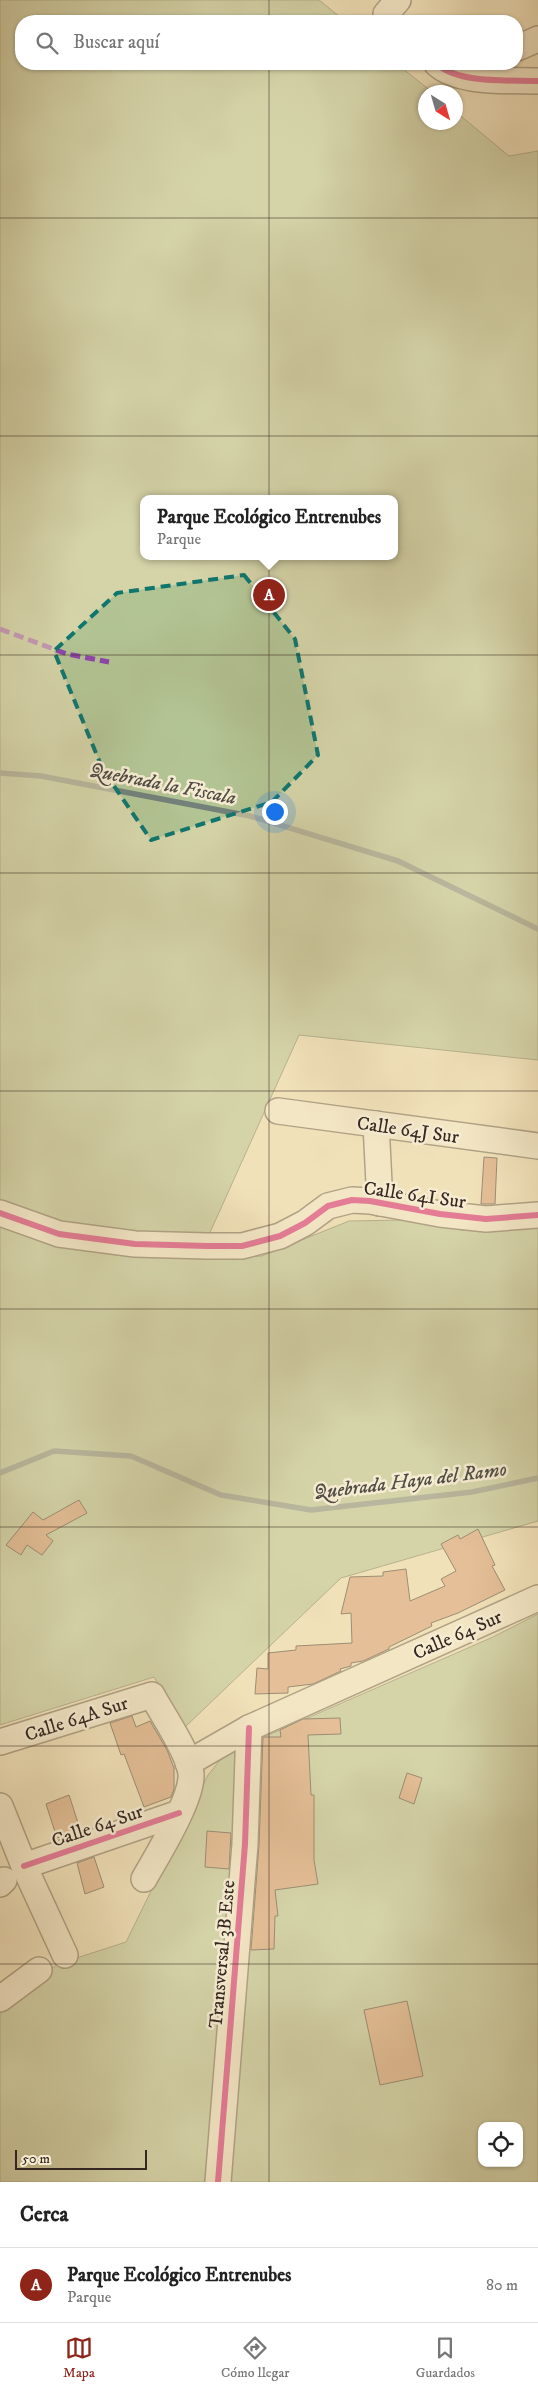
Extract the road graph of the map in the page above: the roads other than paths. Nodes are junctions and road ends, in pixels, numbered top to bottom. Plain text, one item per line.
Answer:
1 (398, 0) edge
2 (386, 15) edge
3 (538, 39) edge
4 (523, 45) edge
5 (444, 70) edge
6 (538, 81) edge
7 (278, 1111) dead end
8 (376, 1124) junction
9 (538, 1146) edge
10 (380, 1203) junction
11 (0, 1212) edge
12 (538, 1216) edge
13 (538, 1598) edge
14 (249, 1728) junction
15 (0, 1742) edge
16 (188, 1763) junction
17 (183, 1804) junction
18 (0, 1806) edge
19 (9, 1876) edge
20 (144, 1879) dead end
21 (65, 1955) dead end
22 (39, 1970) dead end
23 (0, 1999) edge
24 (218, 2182) edge

1 - 2 street
3 - 4 street
5 - 6 street
7 - 8 street, Calle 64J Sur
8 - 9 street, Calle 64J Sur
8 - 10 street
10 - 11 street, Calle 64I Sur
10 - 12 street, Calle 64I Sur
13 - 14 street, Calle 64 Sur
14 - 16 street, Calle 64 Sur
14 - 24 street, Transversal 3B Este
15 - 16 street, Calle 64A Sur
16 - 17 street
17 - 19 street, Calle 64 Sur
17 - 20 street
18 - 19 street
19 - 21 street
22 - 23 street

